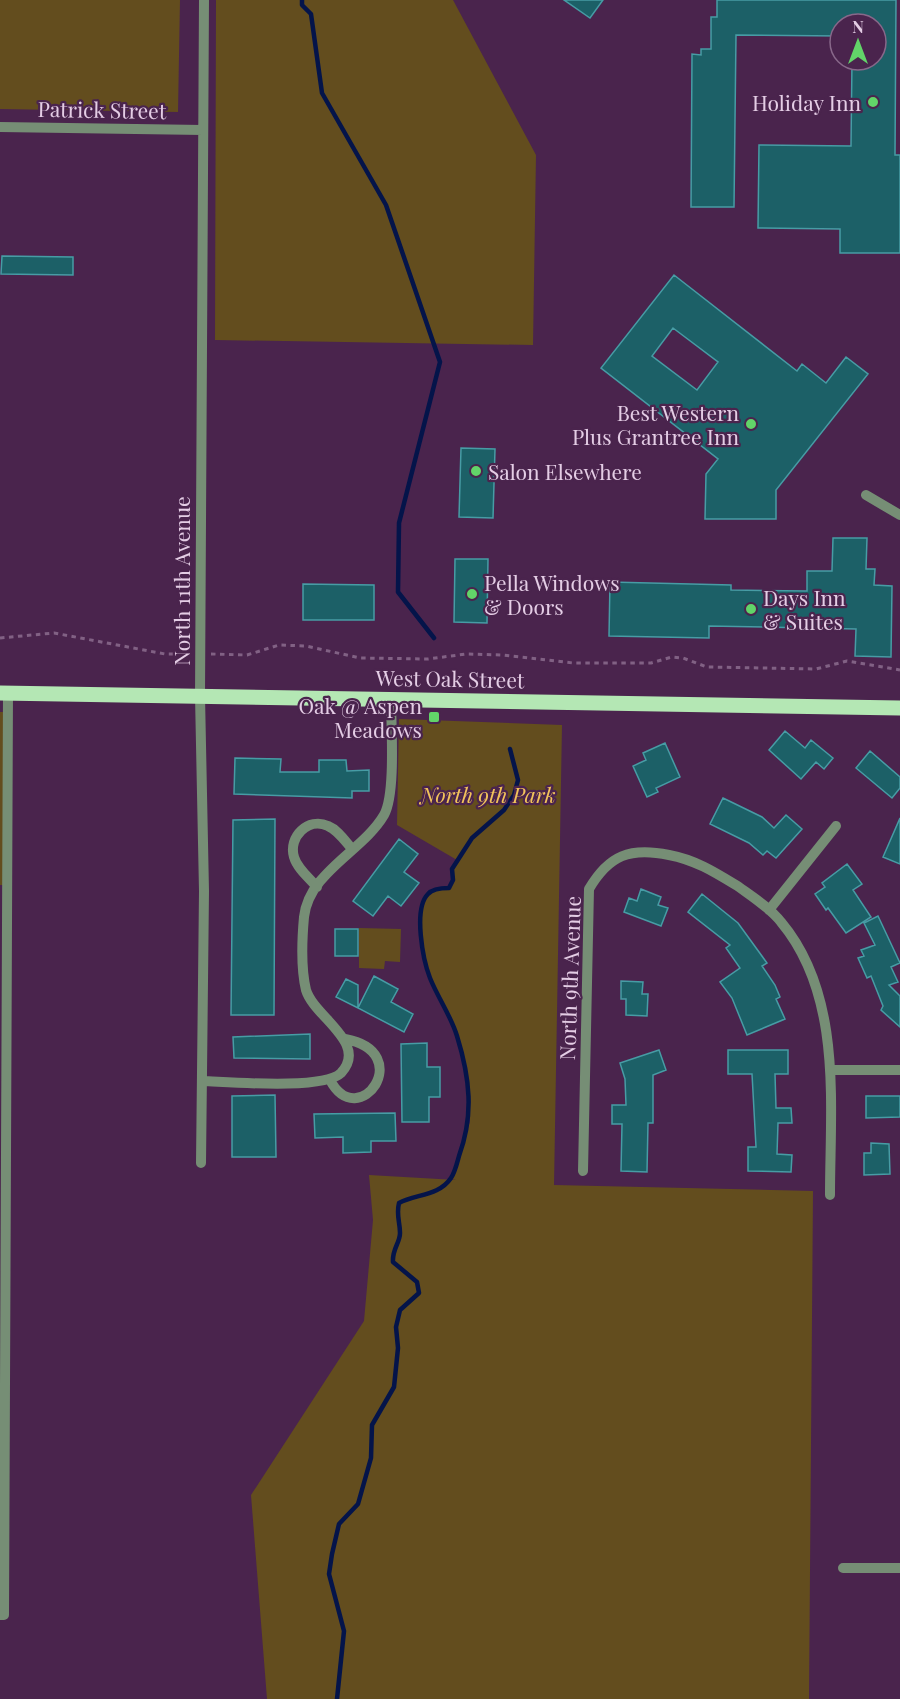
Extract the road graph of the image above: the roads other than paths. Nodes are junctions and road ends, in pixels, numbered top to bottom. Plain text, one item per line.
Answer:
1 (204, 0) edge
2 (0, 127) edge
3 (203, 130) junction
4 (866, 495) dead end
5 (900, 515) edge
6 (4, 693) edge
7 (200, 696) junction
8 (391, 698) junction
9 (900, 708) edge
10 (836, 826) dead end
11 (352, 849) junction
12 (317, 887) junction
13 (4, 898) edge
14 (769, 910) junction
15 (345, 1040) junction
16 (830, 1070) junction
17 (900, 1070) edge
18 (330, 1080) junction
19 (203, 1081) junction
20 (3, 1155) edge
21 (201, 1163) dead end
22 (583, 1171) dead end
23 (830, 1195) dead end
24 (2, 1240) edge
25 (2, 1341) edge
26 (843, 1568) dead end
27 (900, 1568) edge
28 (2, 1615) edge

1 - 3 street, North 11th Avenue
2 - 3 street, Patrick Street
3 - 7 street, North 11th Avenue
4 - 5 street
6 - 7 main road, West Oak Street
6 - 13 street
7 - 8 main road, West Oak Street
7 - 19 street, North 11th Avenue
8 - 9 main road, West Oak Street
8 - 11 street
10 - 14 street
11 - 12 street
11 - 12 street
12 - 15 street
13 - 20 street
14 - 16 street, North 9th Avenue
14 - 22 street, North 9th Avenue
15 - 18 street
15 - 18 street
16 - 17 street
16 - 23 street, North 9th Avenue
18 - 19 street
19 - 21 street, North 11th Avenue
20 - 24 street
24 - 25 street
25 - 28 street
26 - 27 street

